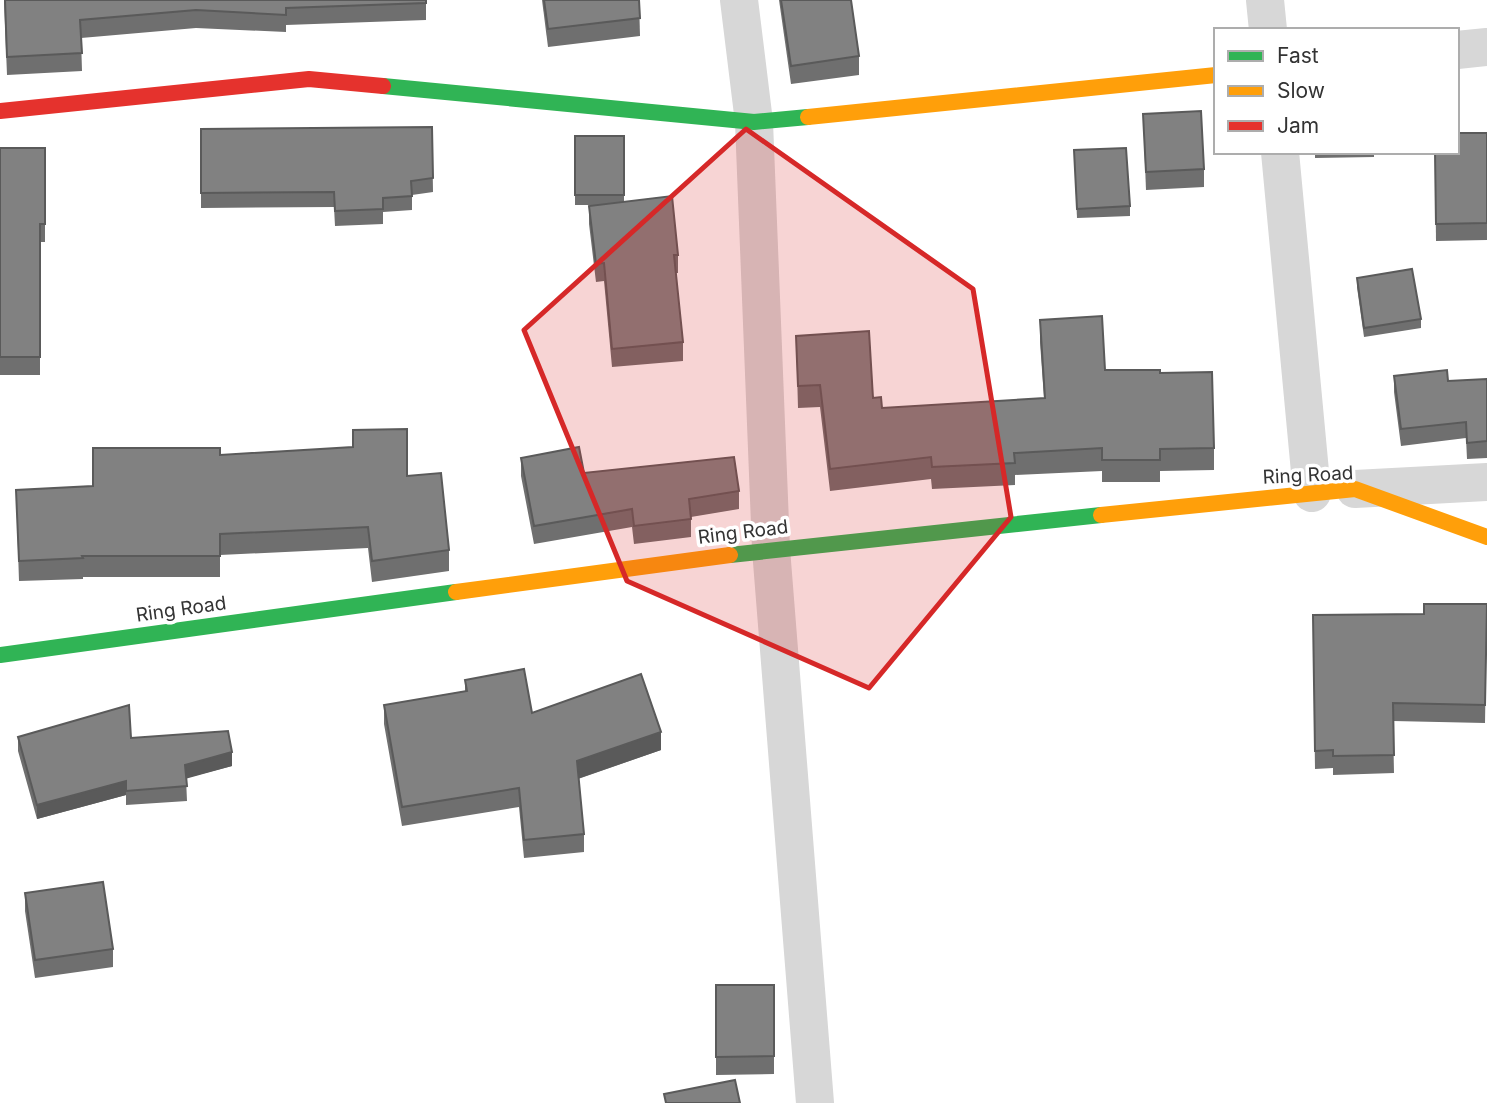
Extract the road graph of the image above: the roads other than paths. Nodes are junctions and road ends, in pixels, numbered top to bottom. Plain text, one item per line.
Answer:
1 (739, 0) edge
2 (1265, 0) edge
3 (1268, 28) edge
4 (1487, 47) edge
5 (1459, 50) edge
6 (1214, 75) edge
7 (0, 111) edge
8 (754, 122) junction
9 (1280, 154) edge
10 (1487, 482) edge
11 (1354, 489) junction
12 (1311, 493) junction
13 (1487, 537) edge
14 (771, 549) junction
15 (0, 655) edge
16 (816, 1103) edge

1 - 8 street
2 - 3 street
4 - 5 street
6 - 8 street
7 - 8 street
8 - 14 street
9 - 12 street
10 - 11 street
11 - 12 street, Ring Road
11 - 13 street, Ring Road
12 - 14 street, Ring Road
14 - 15 street, Ring Road
14 - 16 street

